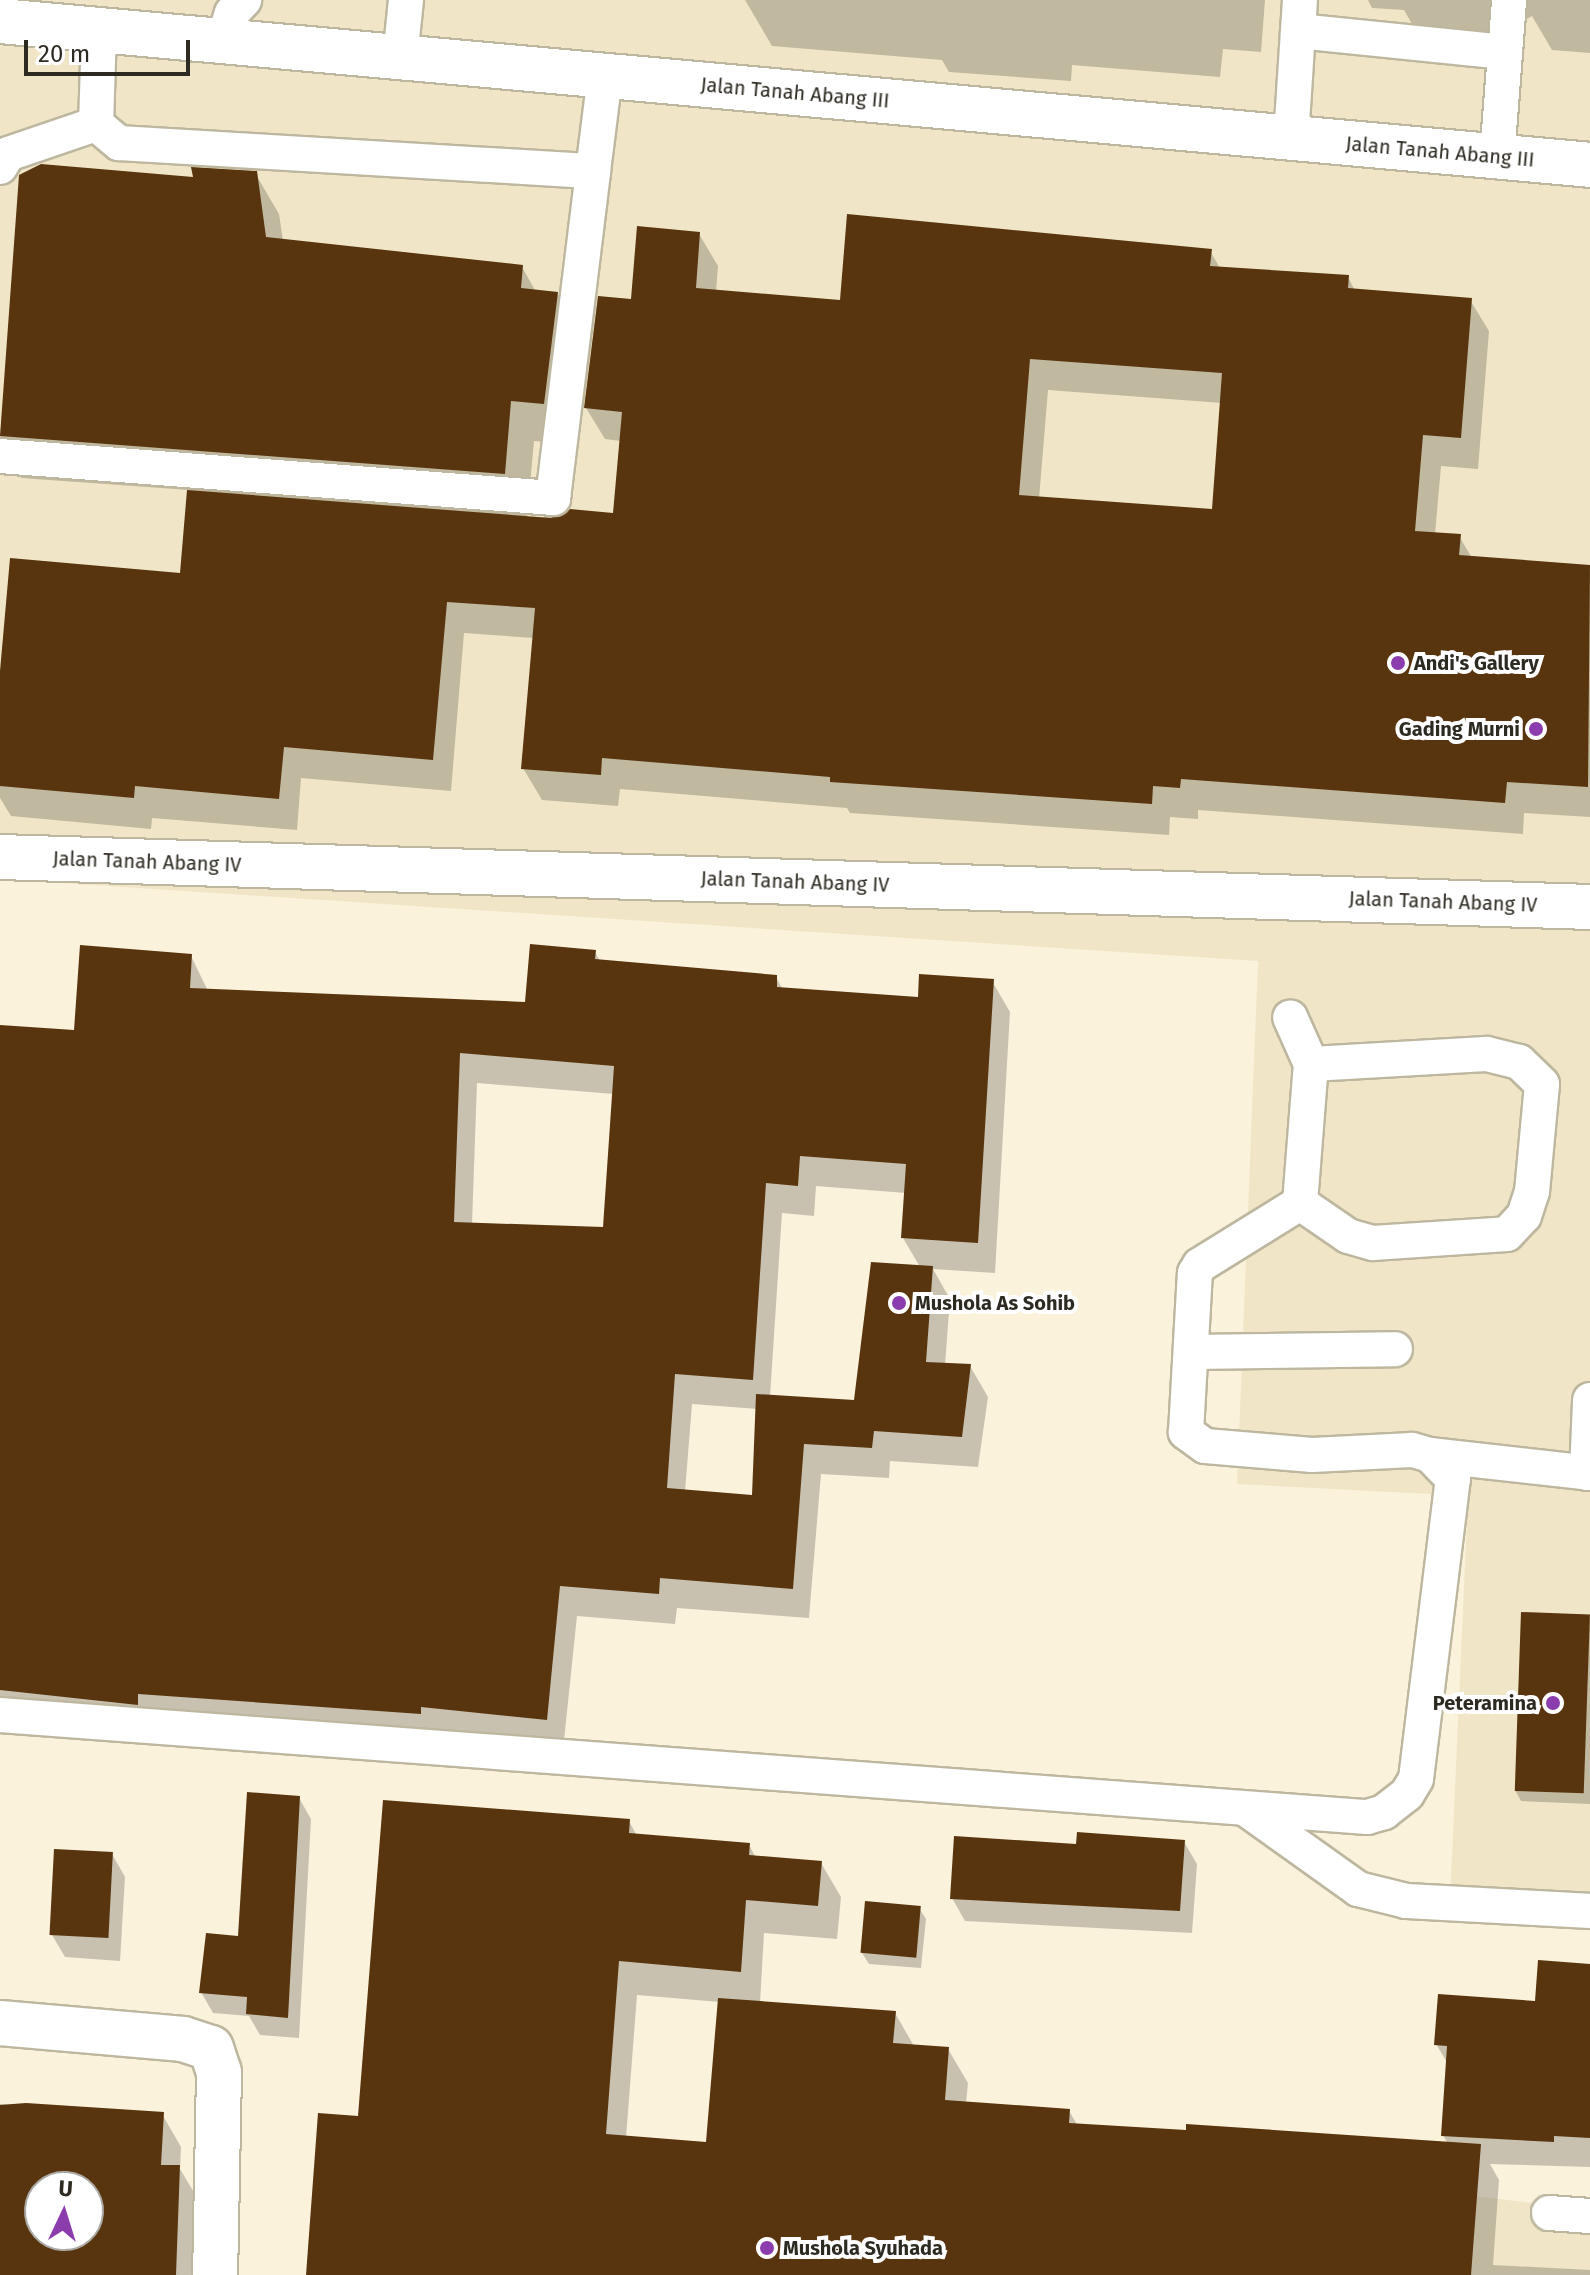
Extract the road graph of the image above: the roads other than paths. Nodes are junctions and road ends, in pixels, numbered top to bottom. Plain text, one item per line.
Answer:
1 (244, 0) edge
2 (406, 0) edge
3 (1509, 0) edge
4 (1299, 16) edge
5 (0, 21) edge
6 (99, 30) junction
7 (223, 42) junction
8 (1505, 52) junction
9 (400, 58) junction
10 (605, 76) junction
11 (96, 124) junction
12 (1291, 139) junction
13 (1497, 157) junction
14 (1590, 165) edge
15 (0, 167) edge
16 (593, 171) junction
17 (0, 456) edge
18 (0, 857) edge
19 (1590, 907) edge
20 (1290, 1017) dead end
21 (1311, 1064) junction
22 (1300, 1203) junction
23 (1395, 1349) dead end
24 (1191, 1352) junction
25 (1590, 1400) edge
26 (1430, 1455) junction
27 (1588, 1473) edge
28 (0, 1715) edge
29 (1244, 1808) junction
30 (1590, 1911) edge
31 (0, 2023) edge
32 (1549, 2213) dead end
33 (1590, 2216) edge
34 (215, 2275) edge

1 - 7 lane
2 - 9 lane
3 - 8 lane
4 - 8 lane
4 - 12 lane
5 - 6 street, Jalan Tanah Abang III
6 - 7 street, Jalan Tanah Abang III
6 - 11 lane
7 - 9 street, Jalan Tanah Abang III
8 - 13 lane
9 - 10 street, Jalan Tanah Abang III
10 - 12 street, Jalan Tanah Abang III
10 - 16 lane
11 - 15 lane
11 - 16 lane
12 - 13 street, Jalan Tanah Abang III
13 - 14 street, Jalan Tanah Abang III
16 - 17 lane
18 - 19 street, Jalan Tanah Abang IV
20 - 21 lane
21 - 22 lane
21 - 22 lane
22 - 24 lane
23 - 24 lane
24 - 26 lane
25 - 27 lane
26 - 27 lane
26 - 29 lane
28 - 29 lane
29 - 30 lane
31 - 34 street
32 - 33 lane

